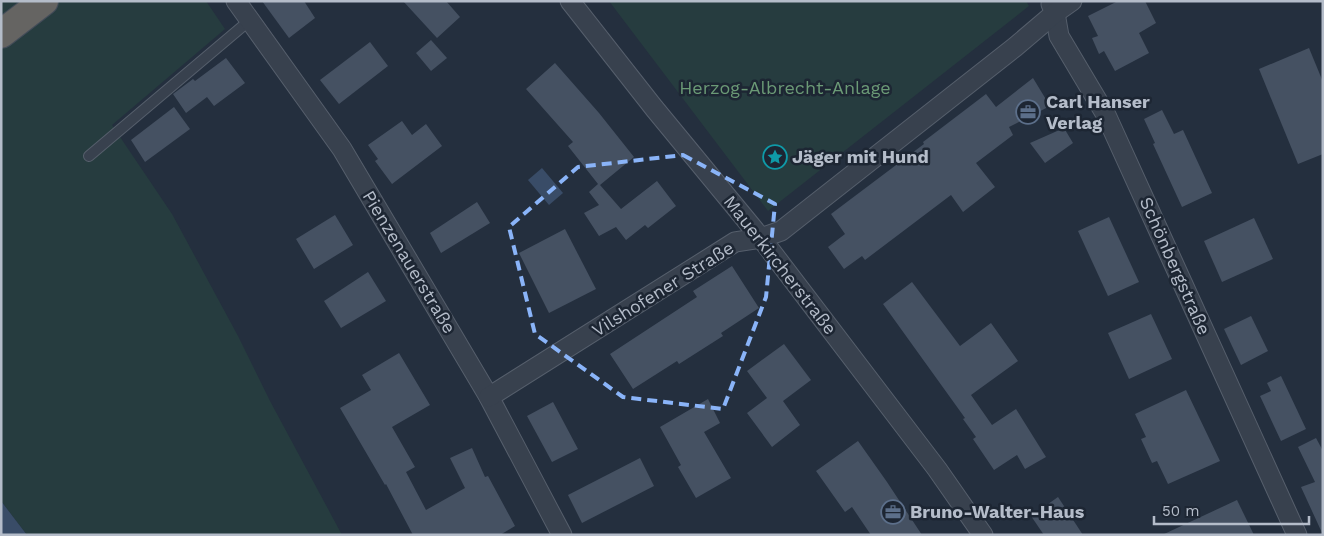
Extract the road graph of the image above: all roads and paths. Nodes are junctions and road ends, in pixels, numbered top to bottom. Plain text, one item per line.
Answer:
1 (44, 1) edge
2 (236, 1) edge
3 (570, 1) edge
4 (1072, 1) edge
5 (1052, 7) edge
6 (250, 20) junction
7 (1, 34) edge
8 (89, 156) dead end
9 (760, 238) junction
10 (489, 397) junction
11 (562, 535) edge
12 (983, 535) edge
13 (1297, 535) edge

1 - 7 highway
2 - 6 street, Pienzenauerstraße
3 - 9 street, Mauerkircherstraße
4 - 5 street, Vilshofener Straße
5 - 9 street, Vilshofener Straße
5 - 13 street, Schönbergstraße
6 - 8 lane
6 - 10 street, Pienzenauerstraße
9 - 10 street, Vilshofener Straße
9 - 12 street, Mauerkircherstraße
10 - 11 street, Pienzenauerstraße

